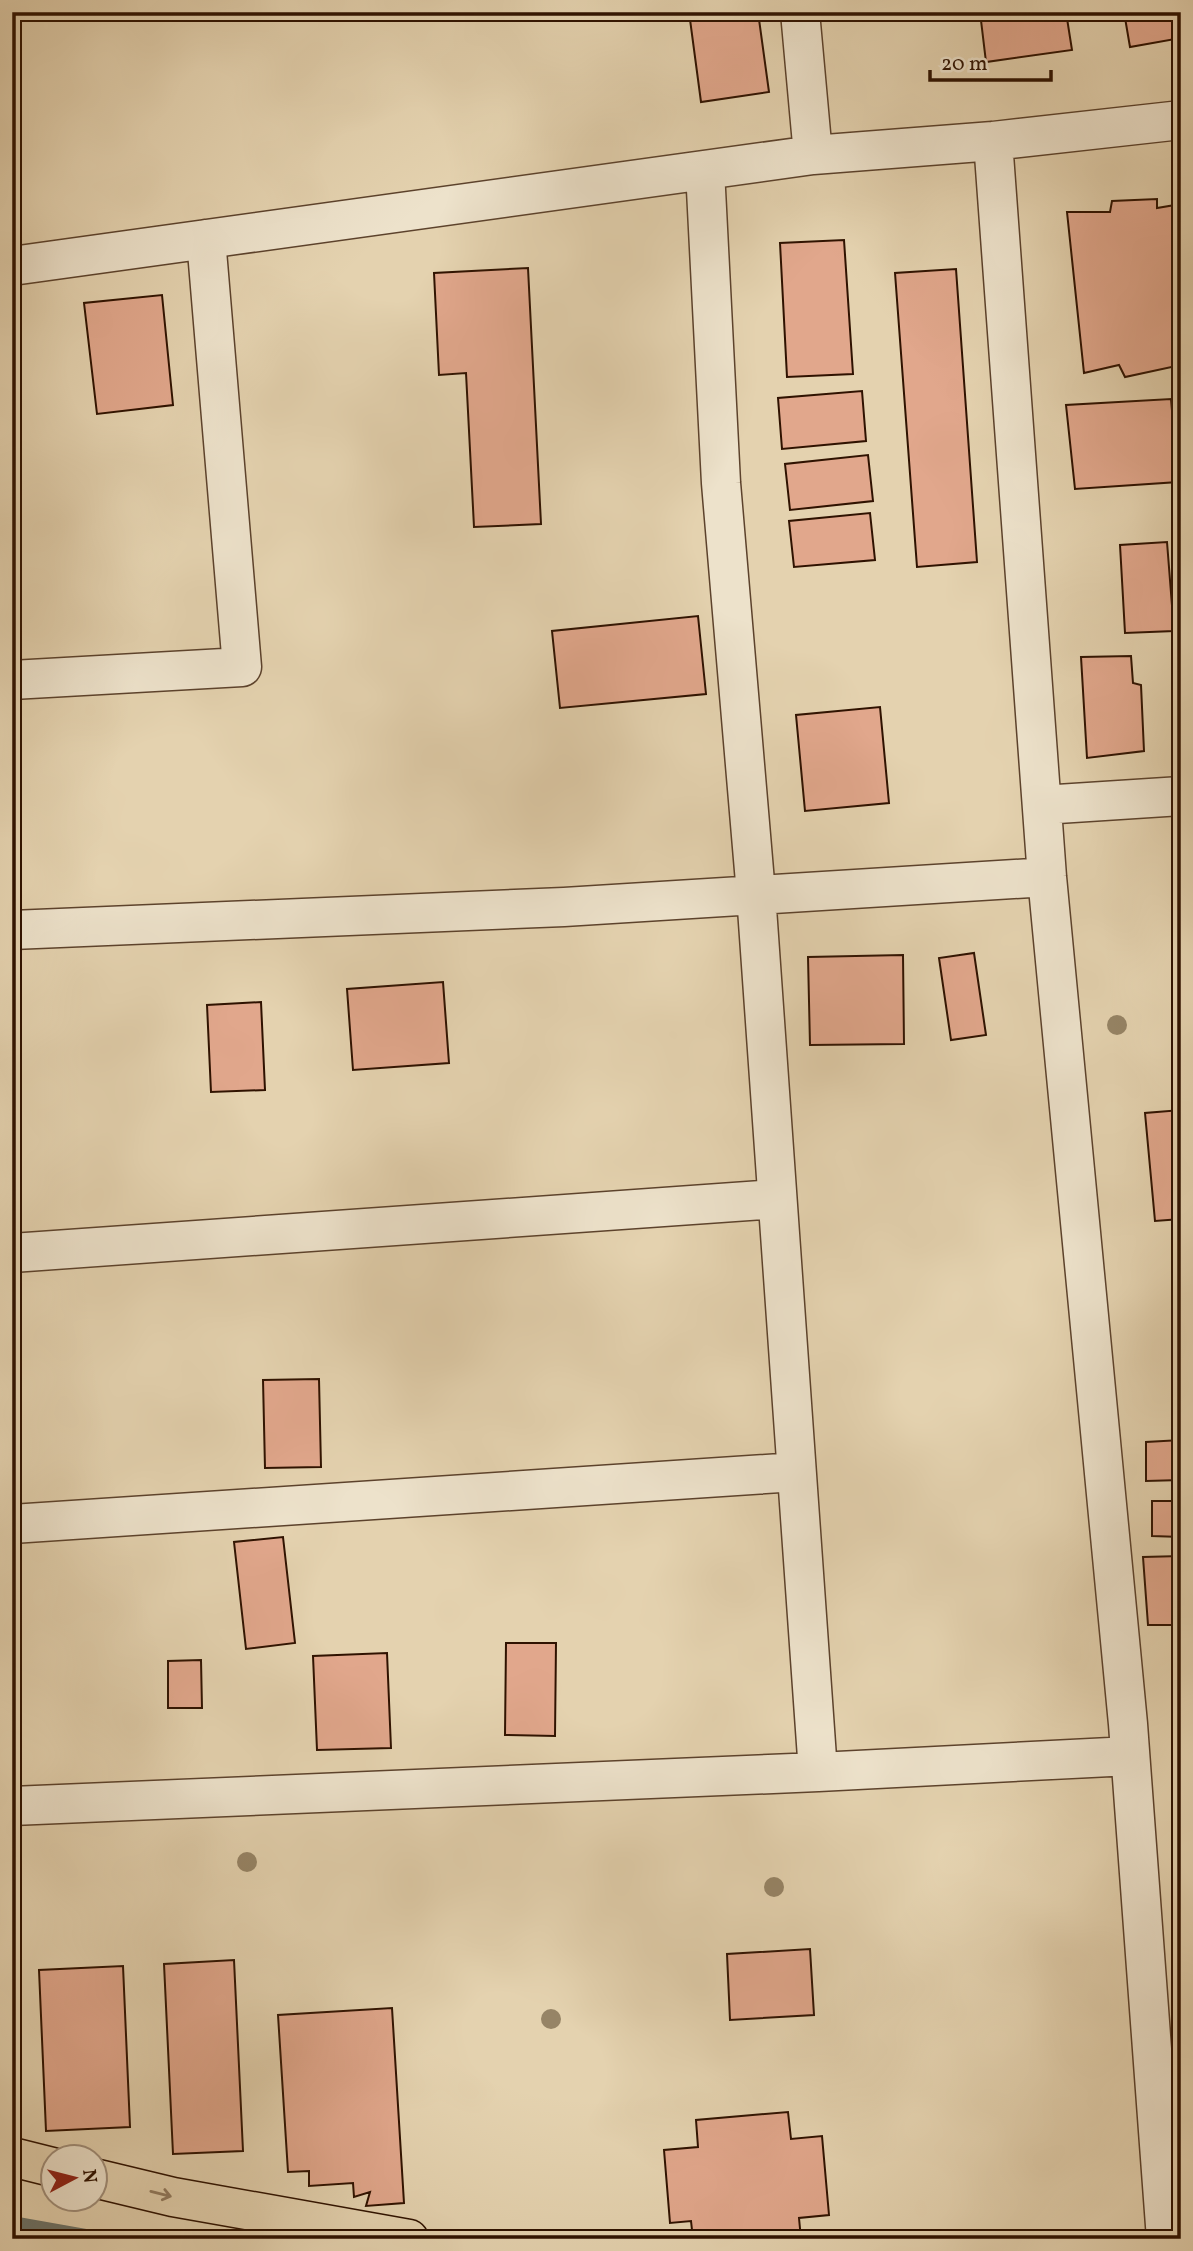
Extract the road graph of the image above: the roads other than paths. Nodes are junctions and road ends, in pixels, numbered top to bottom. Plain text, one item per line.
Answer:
1 (800, 12) edge
2 (1181, 120) edge
3 (993, 141) junction
4 (813, 155) junction
5 (705, 170) junction
6 (206, 239) junction
7 (12, 266) edge
8 (12, 680) edge
9 (1181, 796) edge
10 (1042, 806) junction
11 (1047, 877) junction
12 (756, 894) junction
13 (12, 930) edge
14 (777, 1199) junction
15 (12, 1253) edge
16 (796, 1472) junction
17 (12, 1524) edge
18 (1130, 1756) junction
19 (818, 1772) junction
20 (12, 1806) edge
21 (1166, 2030) edge
22 (12, 2157) edge
23 (38, 2164) edge
24 (108, 2181) edge
25 (409, 2239) edge
26 (1166, 2239) edge

1 - 4 street
2 - 3 street
3 - 4 street
3 - 10 street
4 - 5 street
5 - 6 street
5 - 12 street
6 - 7 street
6 - 8 street
9 - 10 street
10 - 11 street
11 - 12 street
11 - 18 street
12 - 13 street
12 - 14 street
14 - 15 street
14 - 16 street
16 - 17 street
16 - 19 street
18 - 19 street
18 - 21 street
19 - 20 street
21 - 26 street
22 - 23 main road
24 -> 25 main road

